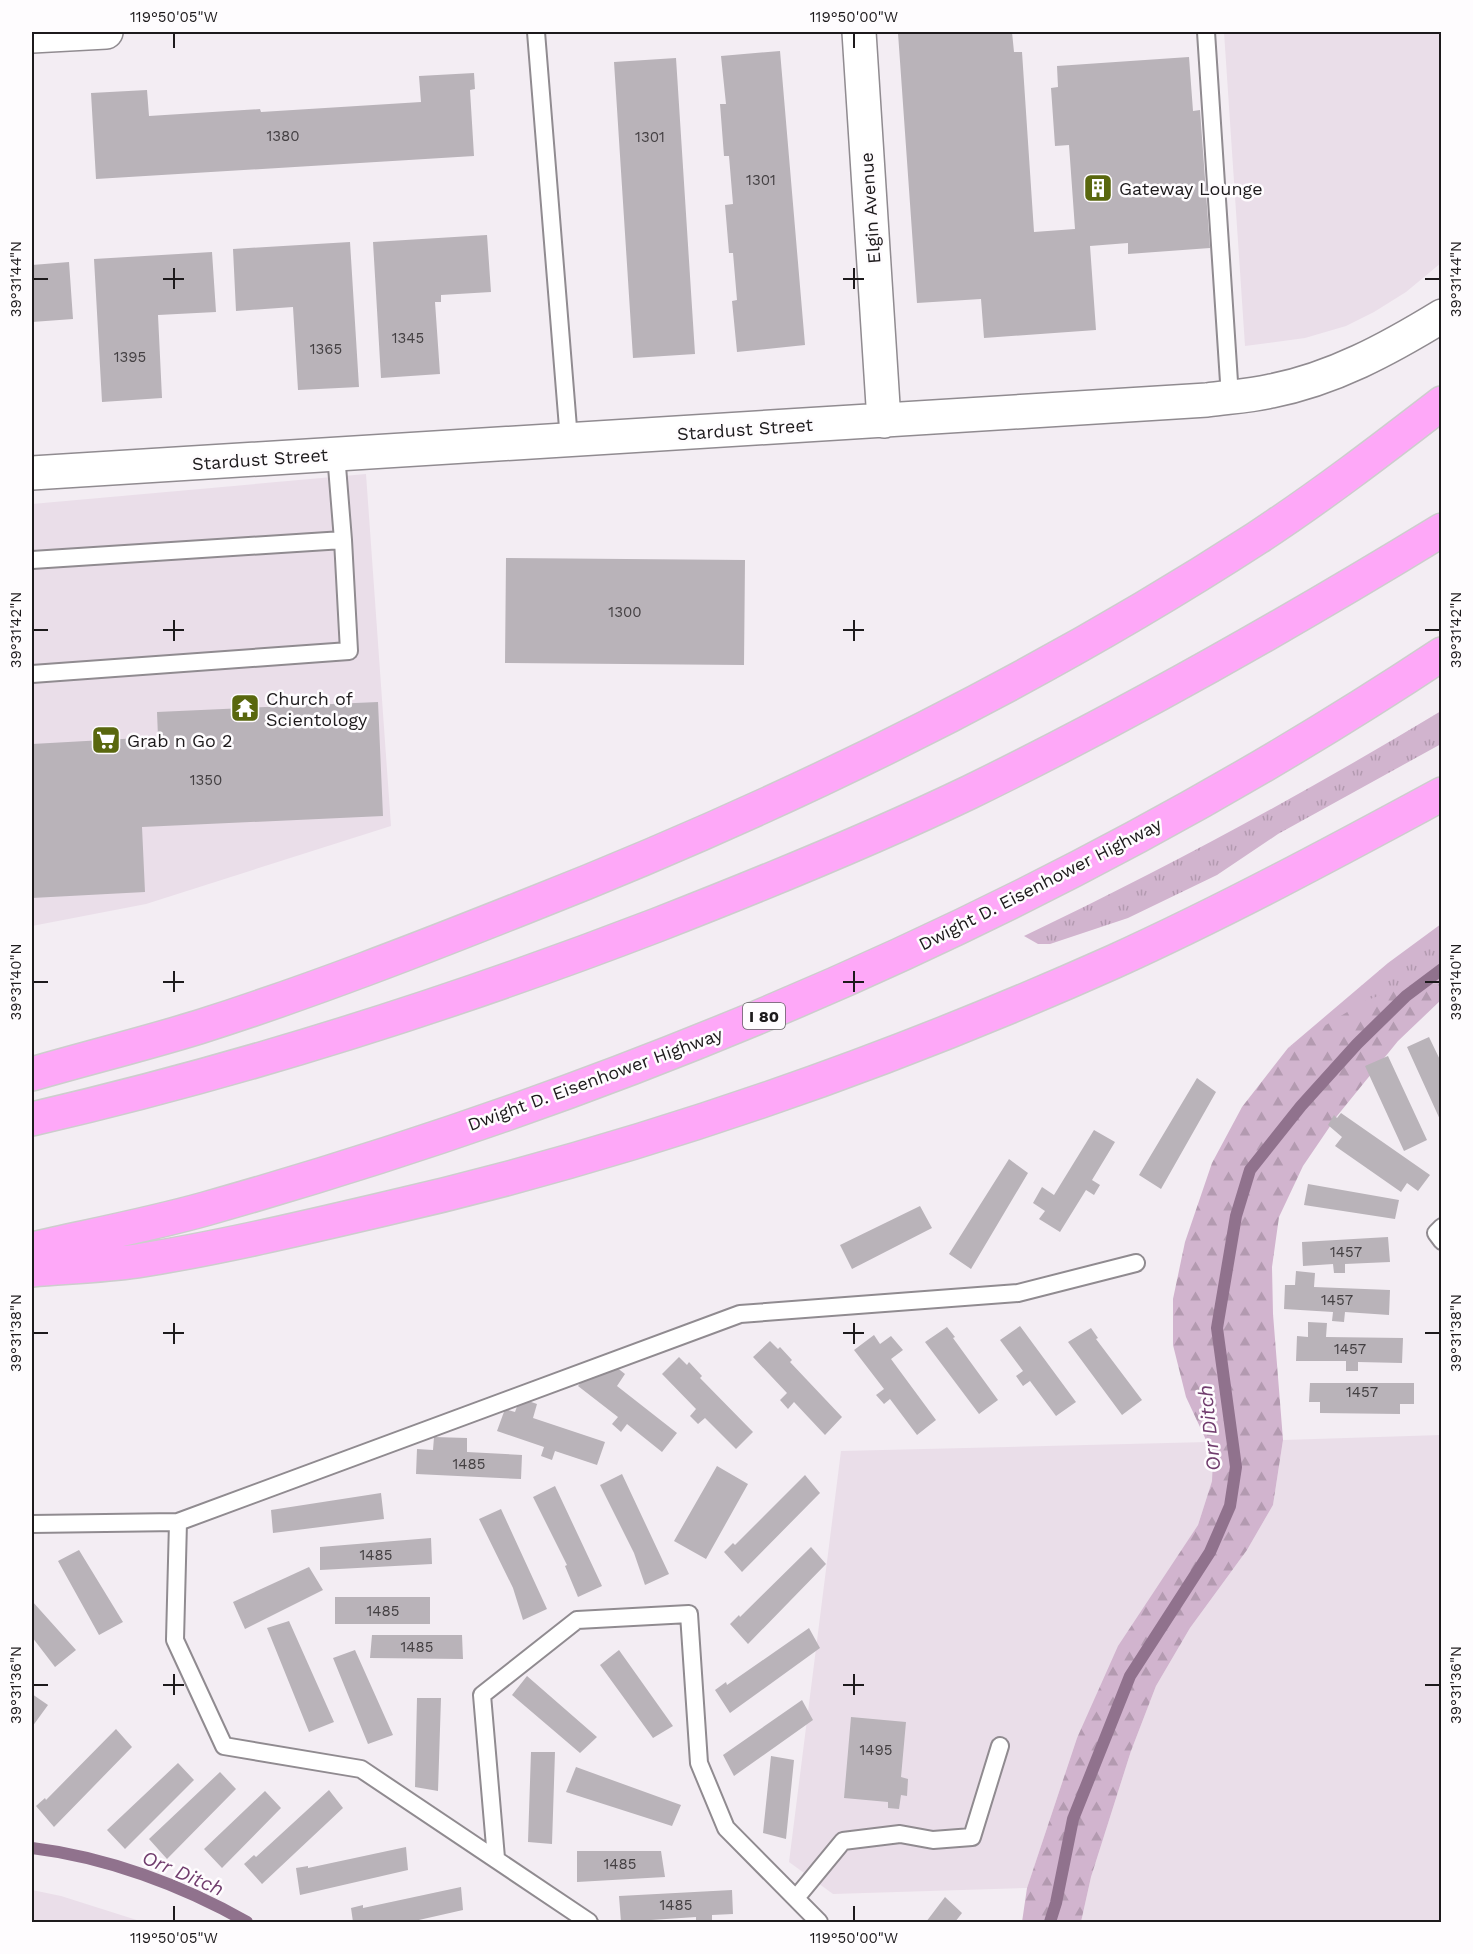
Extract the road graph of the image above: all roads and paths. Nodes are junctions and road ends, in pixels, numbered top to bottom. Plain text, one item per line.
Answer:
1 (86, 32) edge
2 (536, 32) edge
3 (859, 32) edge
4 (1206, 32) edge
5 (32, 36) edge
6 (1442, 315) edge
7 (1230, 397) junction
8 (1442, 403) edge
9 (885, 421) junction
10 (569, 440) junction
11 (336, 454) junction
12 (32, 473) edge
13 (1442, 530) edge
14 (343, 540) junction
15 (32, 560) edge
16 (1442, 654) edge
17 (32, 674) edge
18 (1442, 794) edge
19 (32, 1074) edge
20 (32, 1119) edge
21 (1442, 1227) edge
22 (1442, 1241) edge
23 (32, 1249) edge
24 (1136, 1263) dead end
25 (32, 1270) edge
26 (178, 1522) junction
27 (32, 1524) edge
28 (1000, 1746) dead end
29 (496, 1858) junction
30 (796, 1898) junction
31 (589, 1923) edge
32 (819, 1923) edge

1 - 5 street
2 - 10 lane
3 - 9 street, Elgin Avenue
4 - 7 lane
6 - 7 street, Stardust Street
7 - 9 street, Stardust Street
8 - 19 highway
9 - 10 street, Stardust Street
10 - 11 street, Stardust Street
11 - 12 street, Stardust Street
11 - 14 lane
13 - 20 highway
14 - 15 lane
14 - 17 lane
16 - 23 highway, Dwight D. Eisenhower Highway / I 80
18 - 25 highway
21 - 22 lane
24 - 26 lane
26 - 27 lane
26 - 29 lane
28 - 30 lane
29 - 30 lane
29 - 31 lane
30 - 32 lane

